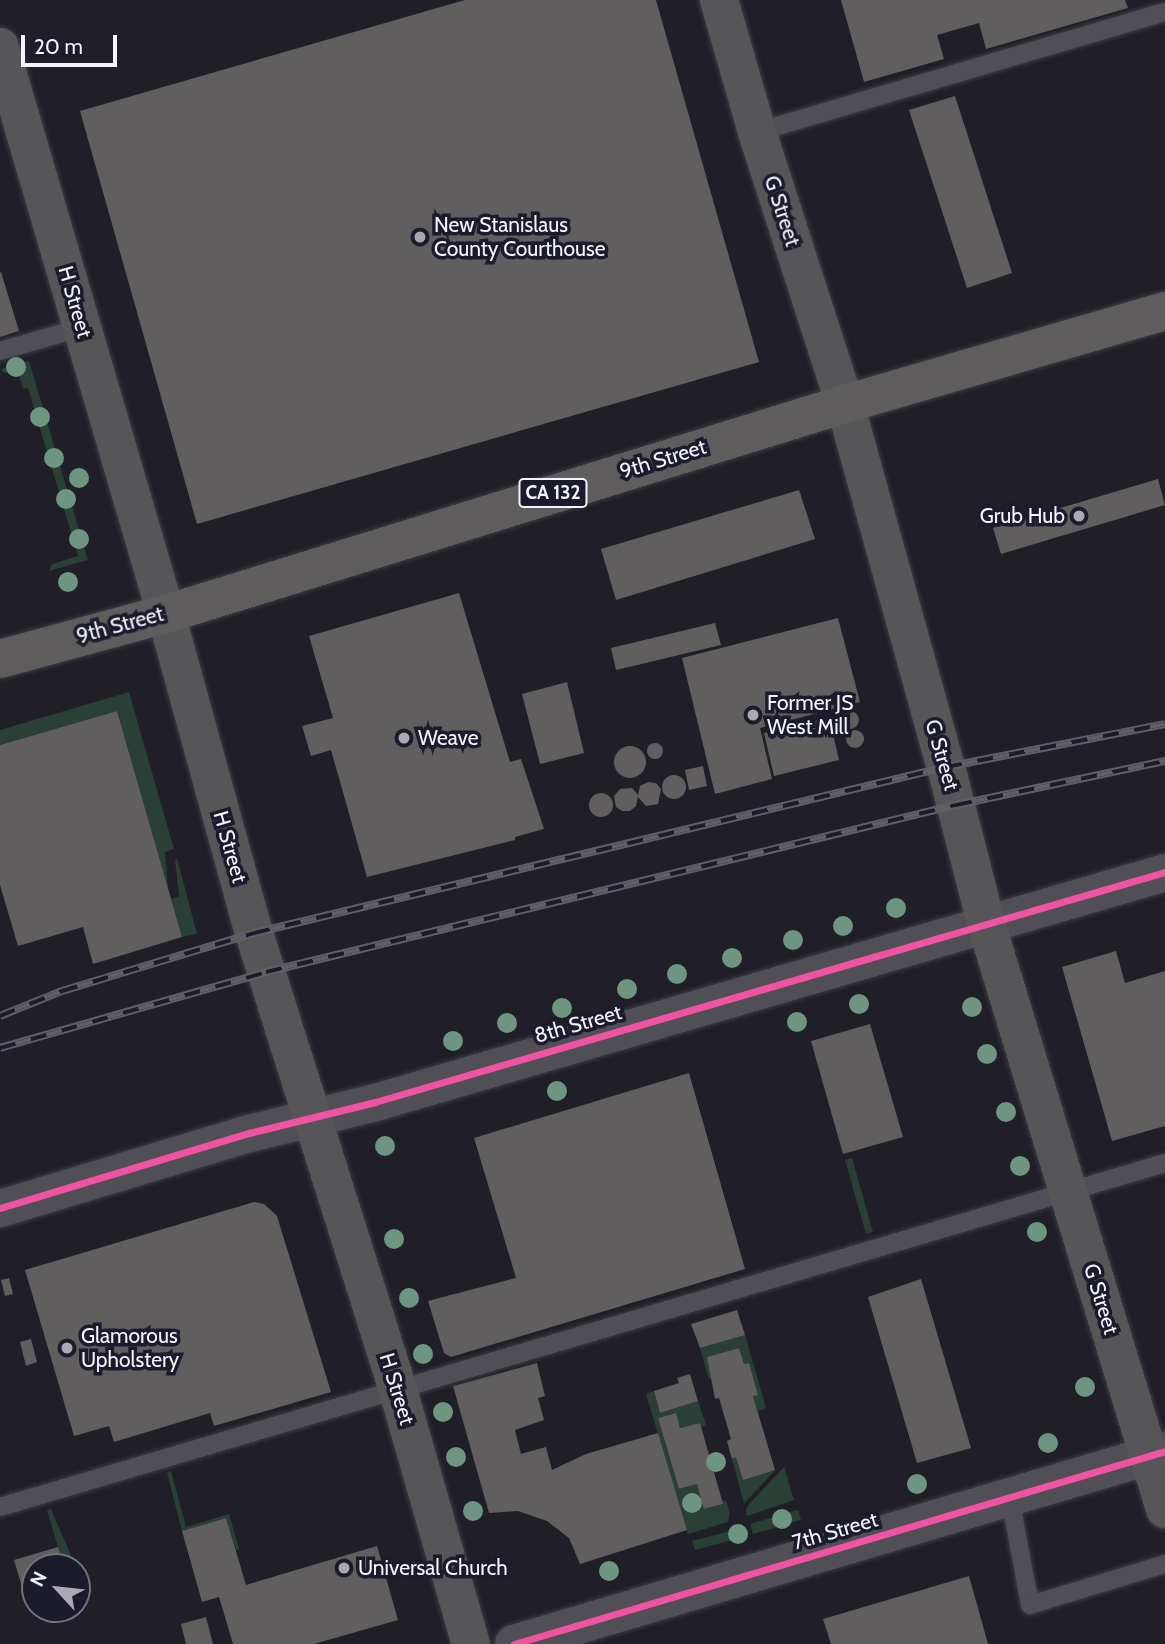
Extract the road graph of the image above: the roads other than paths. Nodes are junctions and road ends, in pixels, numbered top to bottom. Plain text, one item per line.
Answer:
1 (719, 0) edge
2 (1165, 12) edge
3 (2, 59) edge
4 (757, 132) junction
5 (1165, 311) edge
6 (83, 327) junction
7 (0, 351) edge
8 (845, 404) junction
9 (166, 614) junction
10 (0, 659) edge
11 (1165, 872) edge
12 (986, 923) junction
13 (313, 1117) junction
14 (1165, 1163) edge
15 (1069, 1192) junction
16 (0, 1208) edge
17 (398, 1390) junction
18 (1157, 1453) edge
19 (1010, 1498) junction
20 (0, 1507) edge
21 (1165, 1509) edge
22 (1165, 1564) edge
23 (471, 1644) edge
24 (514, 1644) edge

1 - 4 main road, G Street
2 - 4 lane
3 - 6 main road, H Street
4 - 8 main road, G Street
5 - 8 main road, 9th Street / CA 132
6 - 7 lane
6 - 9 main road, H Street
8 - 9 main road, 9th Street / CA 132
8 - 12 main road, G Street
9 - 10 main road, 9th Street / CA 132
9 - 13 main road, H Street
11 - 12 street, 8th Street
12 - 13 street, 8th Street
12 - 15 main road, G Street
13 - 16 street, 8th Street
13 - 17 main road, H Street
14 - 15 lane
15 - 17 lane
15 - 18 main road, G Street
17 - 20 lane
17 - 23 main road, H Street
18 - 19 street, 7th Street
18 - 21 main road, G Street
19 - 22 lane
19 - 24 street, 7th Street

